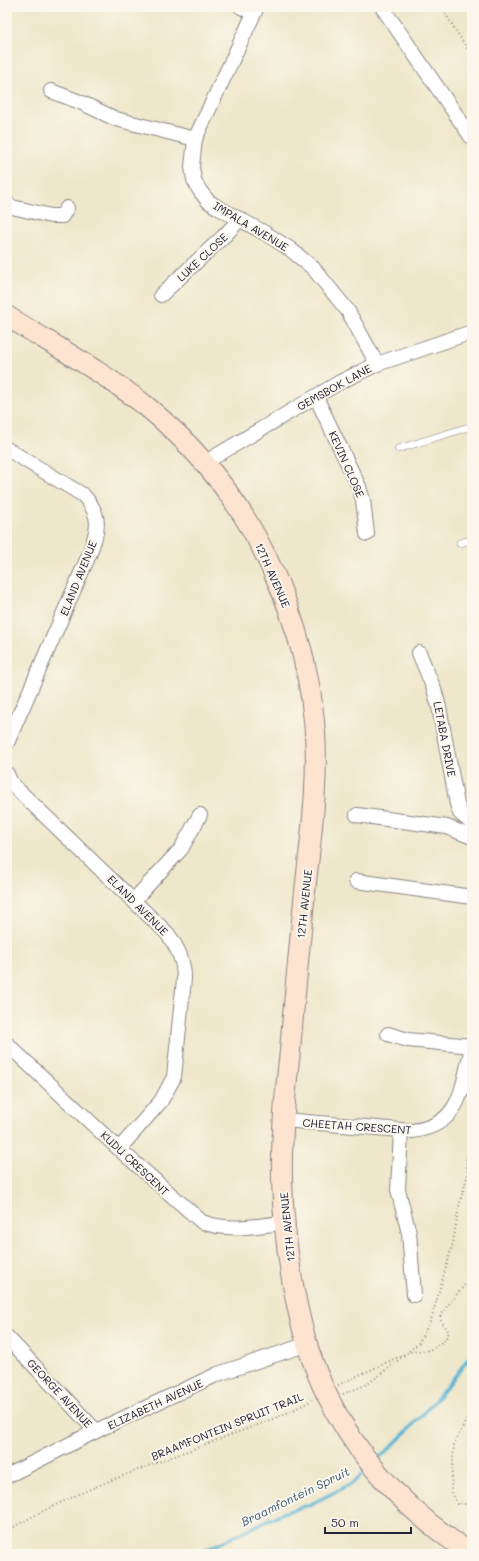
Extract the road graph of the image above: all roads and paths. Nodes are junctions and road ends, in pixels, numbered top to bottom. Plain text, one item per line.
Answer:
1 (241, 7) edge
2 (382, 7) edge
3 (441, 7) edge
4 (256, 10) edge
5 (472, 56) edge
6 (51, 91) dead end
7 (472, 138) edge
8 (195, 139) junction
9 (67, 208) dead end
10 (9, 209) edge
11 (240, 219) junction
12 (161, 294) dead end
13 (7, 316) edge
14 (472, 332) edge
15 (377, 364) junction
16 (316, 397) junction
17 (472, 426) edge
18 (7, 449) edge
19 (398, 449) dead end
20 (204, 463) junction
21 (368, 534) dead end
22 (472, 540) edge
23 (460, 543) dead end
24 (419, 653) dead end
25 (7, 743) edge
26 (7, 774) edge
27 (200, 815) dead end
28 (357, 815) dead end
29 (472, 823) edge
30 (472, 837) edge
31 (356, 881) dead end
32 (472, 897) edge
33 (134, 900) junction
34 (388, 1034) dead end
35 (7, 1044) edge
36 (472, 1047) edge
37 (284, 1120) junction
38 (401, 1131) junction
39 (472, 1142) edge
40 (119, 1149) junction
41 (286, 1222) junction
42 (472, 1276) edge
43 (414, 1295) dead end
44 (7, 1337) edge
45 (308, 1344) junction
46 (409, 1352) junction
47 (330, 1396) junction
48 (472, 1409) edge
49 (96, 1431) junction
50 (7, 1476) edge
51 (472, 1502) edge
52 (7, 1531) edge
53 (472, 1554) edge

1 - 4 street
2 - 7 street
3 - 5 path
4 - 8 street, IMPALA AVENUE
6 - 8 street
8 - 11 street, IMPALA AVENUE
9 - 10 street
11 - 12 street, LUKE CLOSE
11 - 15 street, IMPALA AVENUE
13 - 20 street, 12TH AVENUE
14 - 15 street, GEMSBOK LANE
15 - 16 street, GEMSBOK LANE
16 - 20 street, GEMSBOK LANE
16 - 21 street, KEVIN CLOSE
17 - 19 lane
18 - 25 street, ELAND AVENUE
20 - 37 street, 12TH AVENUE
22 - 23 lane
24 - 29 street, LETABA DRIVE
26 - 33 street, ELAND AVENUE
27 - 33 street
28 - 30 street
31 - 32 street
33 - 40 street, ELAND AVENUE
34 - 36 street
35 - 40 street, KUDU CRESCENT
36 - 38 street, CHEETAH CRESCENT
37 - 38 street, CHEETAH CRESCENT
37 - 41 street, 12TH AVENUE
38 - 43 street
39 - 46 path
40 - 41 street, KUDU CRESCENT
41 - 45 street, 12TH AVENUE
42 - 46 path, BRAAMFONTEIN SPRUIT TRAIL
44 - 49 street, GEORGE AVENUE
45 - 47 street, 12TH AVENUE
45 - 49 street, ELIZABETH AVENUE
46 - 47 path
46 - 47 path, BRAAMFONTEIN SPRUIT TRAIL
47 - 52 path, BRAAMFONTEIN SPRUIT TRAIL
47 - 53 street, 12TH AVENUE
48 - 51 path
49 - 50 street, ELIZABETH AVENUE

